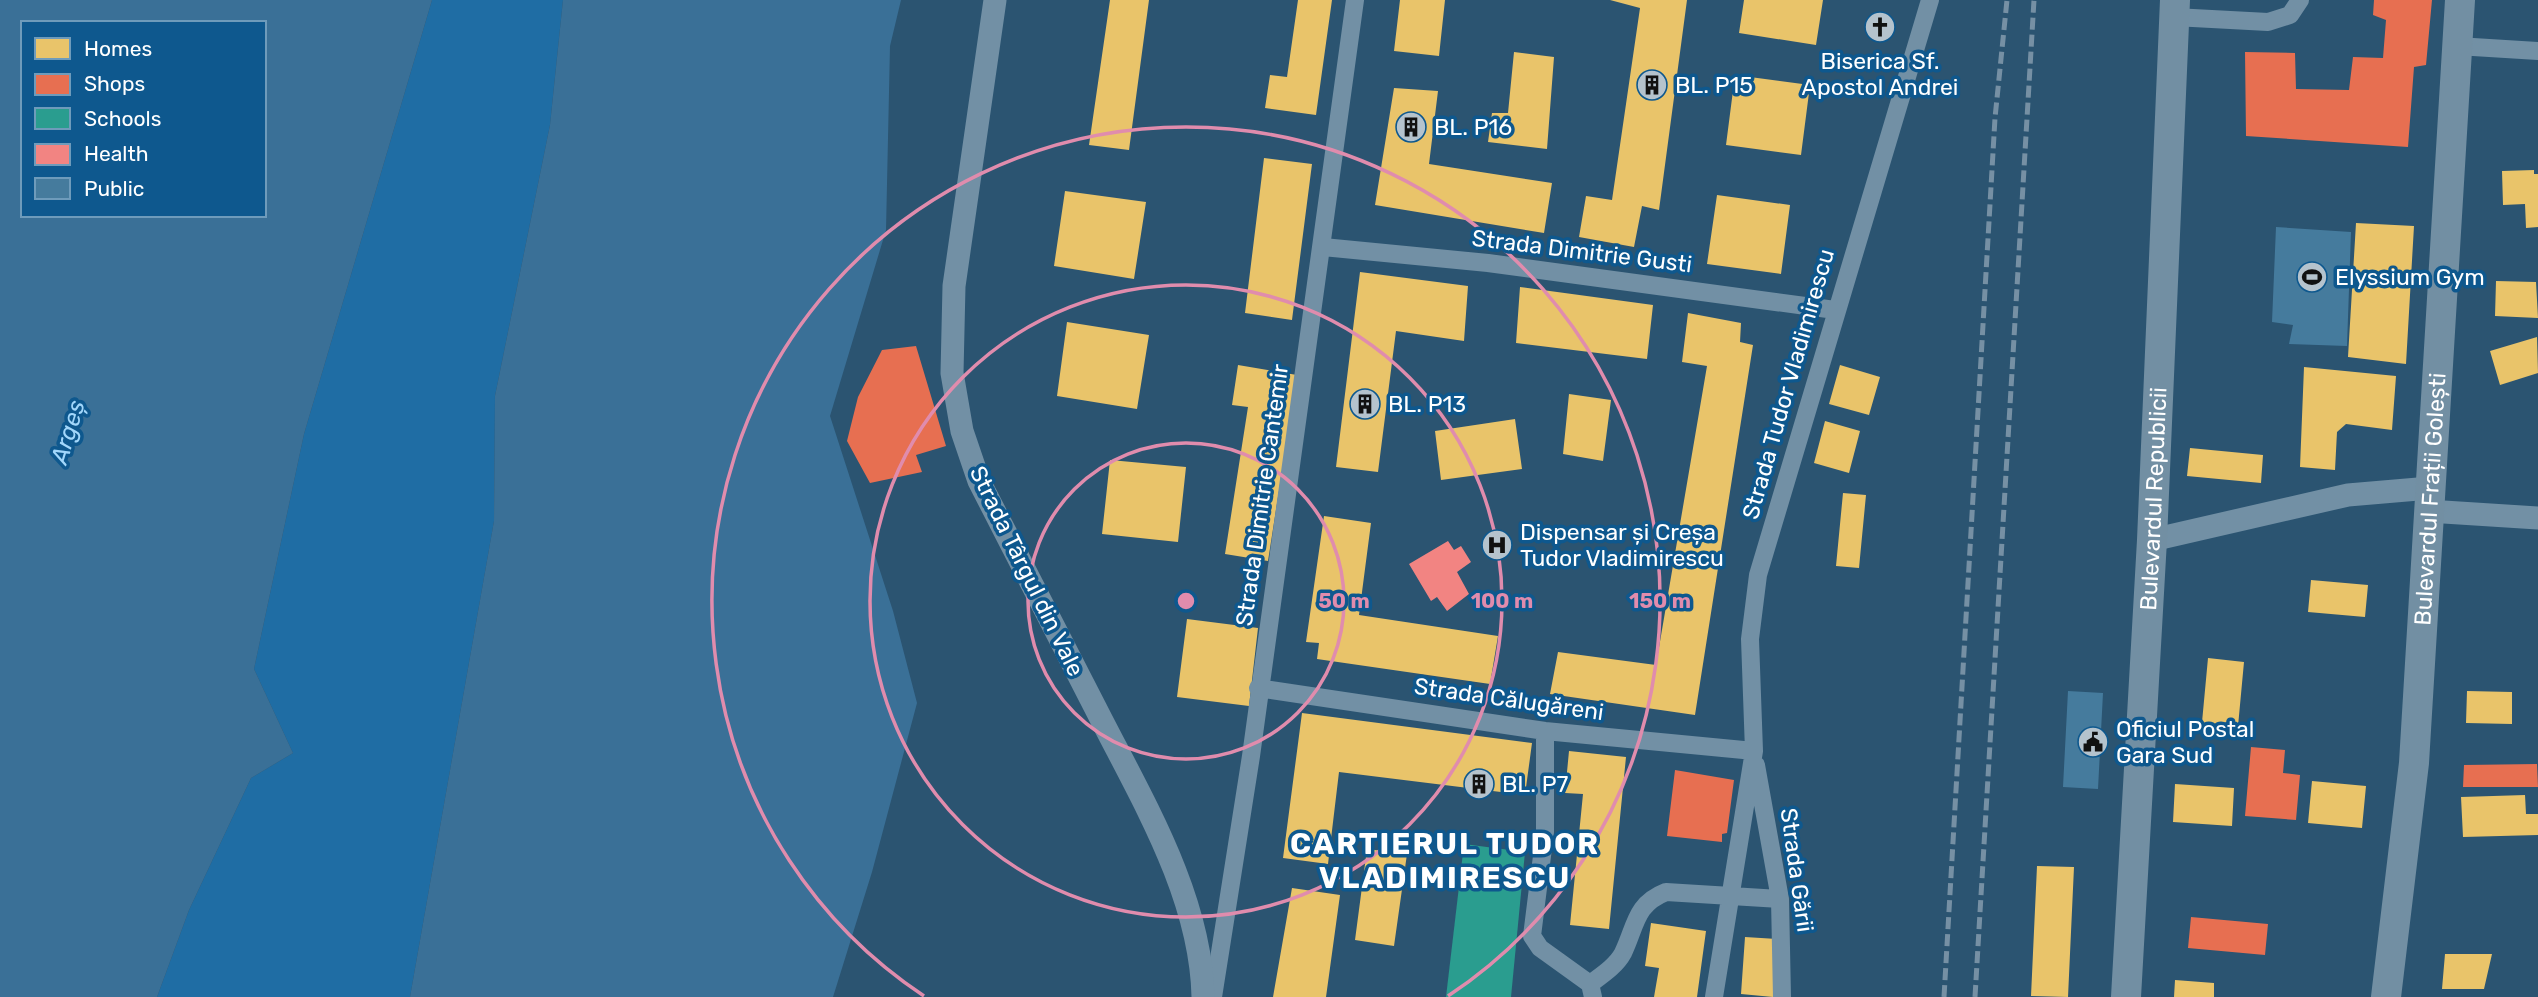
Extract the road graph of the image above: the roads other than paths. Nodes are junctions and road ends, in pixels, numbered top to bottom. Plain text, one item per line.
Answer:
1 (995, 0) edge
2 (1355, 0) edge
3 (1930, 0) edge
4 (2300, 0) edge
5 (2460, 0) edge
6 (2174, 9) edge
7 (2457, 46) junction
8 (2538, 51) edge
9 (1323, 247) junction
10 (1835, 310) junction
11 (2429, 500) junction
12 (2538, 518) edge
13 (2152, 540) junction
14 (1258, 688) junction
15 (1545, 731) junction
16 (1754, 751) junction
17 (1730, 896) junction
18 (1780, 899) junction
19 (1592, 990) edge
20 (1203, 997) edge
21 (1213, 997) edge
22 (1714, 997) edge
23 (1782, 997) edge
24 (2126, 997) edge
25 (2386, 997) edge

1 - 20 street, Strada Târgul din Vale
2 - 9 street, Strada Dimitrie Cantemir
3 - 10 street, Strada Tudor Vladimirescu
4 - 6 street
5 - 7 main road, Bulevardul Frații Golești
6 - 13 main road, Bulevardul Republicii
7 - 8 street
7 - 11 main road, Bulevardul Frații Golești
9 - 10 street, Strada Dimitrie Gusti
9 - 14 street, Strada Dimitrie Cantemir
10 - 16 street, Strada Tudor Vladimirescu
11 - 12 street
11 - 13 street
11 - 25 main road, Bulevardul Frații Golești
13 - 24 main road, Bulevardul Republicii
14 - 15 street, Strada Călugăreni
14 - 21 street, Strada Dimitrie Cantemir
15 - 16 street, Strada Călugăreni
15 - 19 street
16 - 17 street, Strada Tudor Vladimirescu
16 - 18 street, Strada Gării
17 - 18 street
17 - 19 street
17 - 22 street, Strada Tudor Vladimirescu
18 - 23 street, Strada Gării

